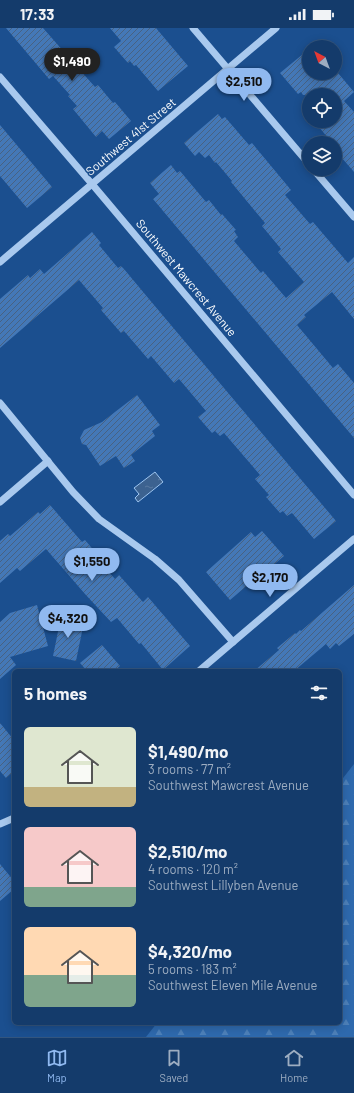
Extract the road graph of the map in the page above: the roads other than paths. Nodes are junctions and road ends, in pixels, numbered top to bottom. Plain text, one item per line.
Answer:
1 (193, 28) edge
2 (276, 28) edge
3 (228, 69) junction
4 (0, 77) edge
5 (302, 156) edge
6 (320, 176) edge
7 (92, 184) junction
8 (354, 217) edge
9 (0, 262) edge
10 (0, 403) edge
11 (48, 461) junction
12 (354, 495) edge
13 (0, 502) edge
14 (354, 539) edge
15 (233, 642) junction
16 (201, 669) edge
17 (12, 819) edge
18 (0, 824) edge

1 - 3 street
2 - 3 street, Southwest 41st Street
3 - 5 street
3 - 7 street, Southwest 41st Street
4 - 7 street, Southwest Mawcrest Avenue
6 - 8 street
7 - 9 street, Southwest 41st Street
7 - 12 street, Southwest Mawcrest Avenue
10 - 11 street
11 - 13 street
11 - 15 street
14 - 15 street
15 - 16 street
17 - 18 street

